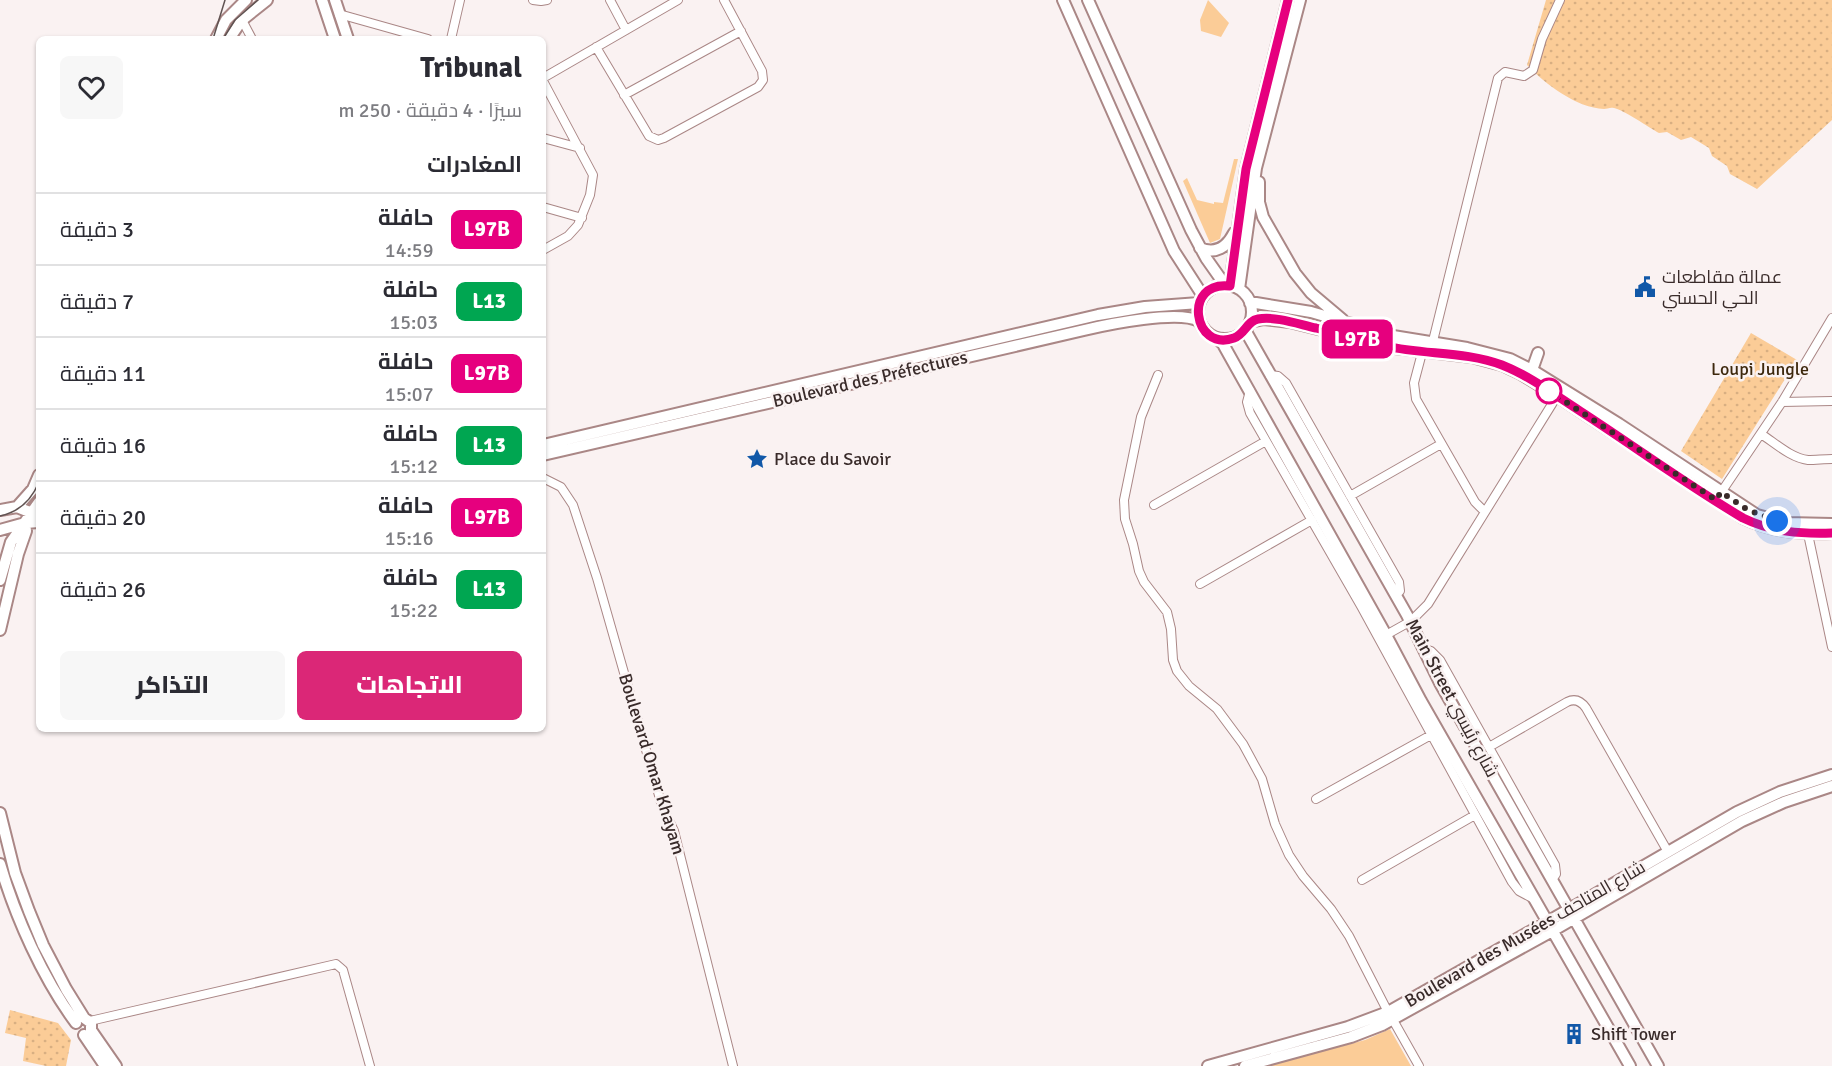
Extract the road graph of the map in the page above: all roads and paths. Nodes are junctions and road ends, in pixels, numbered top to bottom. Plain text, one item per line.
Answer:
1 (246, 0) edge
2 (267, 0) edge
3 (322, 0) edge
4 (335, 0) edge
5 (460, 0) edge
6 (533, 0) edge
7 (547, 0) edge
8 (609, 0) edge
9 (678, 0) edge
10 (724, 0) edge
11 (1063, 0) edge
12 (1088, 0) edge
13 (1288, 0) edge
14 (1300, 0) edge
15 (1560, 0) edge
16 (339, 14) junction
17 (242, 20) junction
18 (626, 30) junction
19 (741, 31) junction
20 (218, 36) edge
21 (231, 36) edge
22 (250, 36) edge
23 (334, 36) edge
24 (347, 36) edge
25 (417, 36) edge
26 (452, 36) edge
27 (596, 47) junction
28 (546, 77) edge
29 (546, 85) edge
30 (624, 95) junction
31 (546, 139) edge
32 (580, 148) junction
33 (1256, 168) junction
34 (546, 208) edge
35 (582, 218) junction
36 (1238, 227) junction
37 (546, 248) edge
38 (1200, 248) junction
39 (1231, 287) junction
40 (1201, 299) junction
41 (1250, 303) junction
42 (1832, 318) edge
43 (1199, 321) junction
44 (1345, 322) junction
45 (1247, 326) junction
46 (1218, 339) junction
47 (1428, 347) junction
48 (1538, 352) dead end
49 (1532, 370) junction
50 (1158, 375) dead end
51 (1270, 375) junction
52 (1250, 391) junction
53 (1557, 396) junction
54 (1832, 401) edge
55 (1782, 402) junction
56 (737, 405) junction
57 (1761, 434) junction
58 (1266, 441) junction
59 (546, 444) edge
60 (1441, 444) junction
61 (546, 454) edge
62 (1832, 459) edge
63 (546, 480) edge
64 (36, 482) edge
65 (1350, 496) junction
66 (1718, 496) junction
67 (1154, 505) dead end
68 (17, 507) junction
69 (0, 510) edge
70 (35, 512) edge
71 (1485, 512) junction
72 (1312, 520) junction
73 (36, 522) edge
74 (25, 523) junction
75 (1832, 524) edge
76 (0, 530) edge
77 (1832, 533) edge
78 (1808, 534) junction
79 (11, 542) junction
80 (0, 580) edge
81 (1200, 584) dead end
82 (1396, 595) junction
83 (1411, 621) junction
84 (0, 630) edge
85 (1386, 635) junction
86 (1832, 647) edge
87 (1422, 648) junction
88 (1431, 735) junction
89 (1489, 747) junction
90 (1832, 775) edge
91 (1832, 786) edge
92 (1316, 799) dead end
93 (0, 813) edge
94 (1475, 815) junction
95 (1668, 852) junction
96 (0, 864) edge
97 (1362, 880) dead end
98 (1552, 880) junction
99 (1534, 899) junction
100 (1572, 914) junction
101 (1550, 927) junction
102 (1390, 1016) junction
103 (85, 1025) junction
104 (105, 1066) edge
105 (116, 1066) edge
106 (370, 1066) edge
107 (733, 1066) edge
108 (1208, 1066) edge
109 (1245, 1066) edge
110 (1419, 1066) edge
111 (1630, 1066) edge
112 (1658, 1066) edge

1 - 20 street
2 - 17 street
3 - 23 street
4 - 16 street
5 - 26 street
6 - 7 street
8 - 18 street
9 - 18 street
10 - 19 street
11 - 40 street
12 - 38 street
13 - 36 street
14 - 33 street
15 - 47 street
16 - 24 street
16 - 25 street
17 - 21 street
17 - 22 street
18 - 27 street
19 - 30 street
19 - 30 street
27 - 28 street
27 - 30 street
29 - 32 street
31 - 32 street
32 - 35 street
33 - 39 street
33 - 44 street
34 - 35 street
35 - 37 street
36 - 38 street
36 - 39 street
38 - 39 street
39 - 40 street
39 - 41 street
40 - 43 street
40 - 56 street, Boulevard des Préfectures
41 - 44 street
41 - 45 street
42 - 55 street
43 - 46 street
43 - 56 street, Boulevard des Préfectures
44 - 47 street
45 - 46 street
45 - 47 street
45 - 51 street, Main Street شارع رئيسي
46 - 52 street, Main Street شارع رئيسي
47 - 49 street
47 - 53 street
47 - 60 street
48 - 49 street
49 - 66 street
50 - 102 street
51 - 65 street
51 - 82 street, Main Street شارع رئيسي
52 - 58 street
52 - 85 street, Main Street شارع رئيسي
53 - 66 street
53 - 71 street
54 - 55 street
55 - 57 street
56 - 59 street, Boulevard des Préfectures
56 - 61 street, Boulevard des Préfectures
57 - 62 street
57 - 66 street
58 - 67 street
58 - 72 street
60 - 65 street
60 - 71 street
63 - 107 street, Boulevard Omar Khayam
64 - 68 street
65 - 82 street
66 - 75 street
66 - 78 street
68 - 69 street
68 - 70 street
70 - 74 street
71 - 83 street
72 - 81 street
72 - 88 street
73 - 74 street
74 - 76 street
74 - 79 street
74 - 84 street
76 - 79 street
77 - 78 street
78 - 86 street
79 - 80 street
82 - 83 street, Main Street شارع رئيسي
83 - 85 street
83 - 87 street, Main Street شارع رئيسي
85 - 99 street, Main Street شارع رئيسي
87 - 89 street
87 - 98 street, Main Street شارع رئيسي
88 - 92 street
88 - 94 street
89 - 95 street
89 - 98 street
90 - 95 street, Boulevard des Musées شارع المتاحف
91 - 100 street, Boulevard des Musées شارع المتاحف
93 - 103 street
94 - 97 street
94 - 99 street
95 - 100 street, Boulevard des Musées شارع المتاحف
96 - 103 street
98 - 100 street, Main Street شارع رئيسي
99 - 101 street, Main Street شارع رئيسي
100 - 101 street, Boulevard des Musées شارع المتاحف
100 - 112 street, Main Street شارع رئيسي
101 - 102 street, Boulevard des Musées شارع المتاحف
101 - 111 street, Main Street شارع رئيسي
102 - 108 street, Boulevard des Musées شارع المتاحف
102 - 109 street, Boulevard des Musées شارع المتاحف
102 - 110 street
103 - 104 street
103 - 105 street
103 - 106 street

